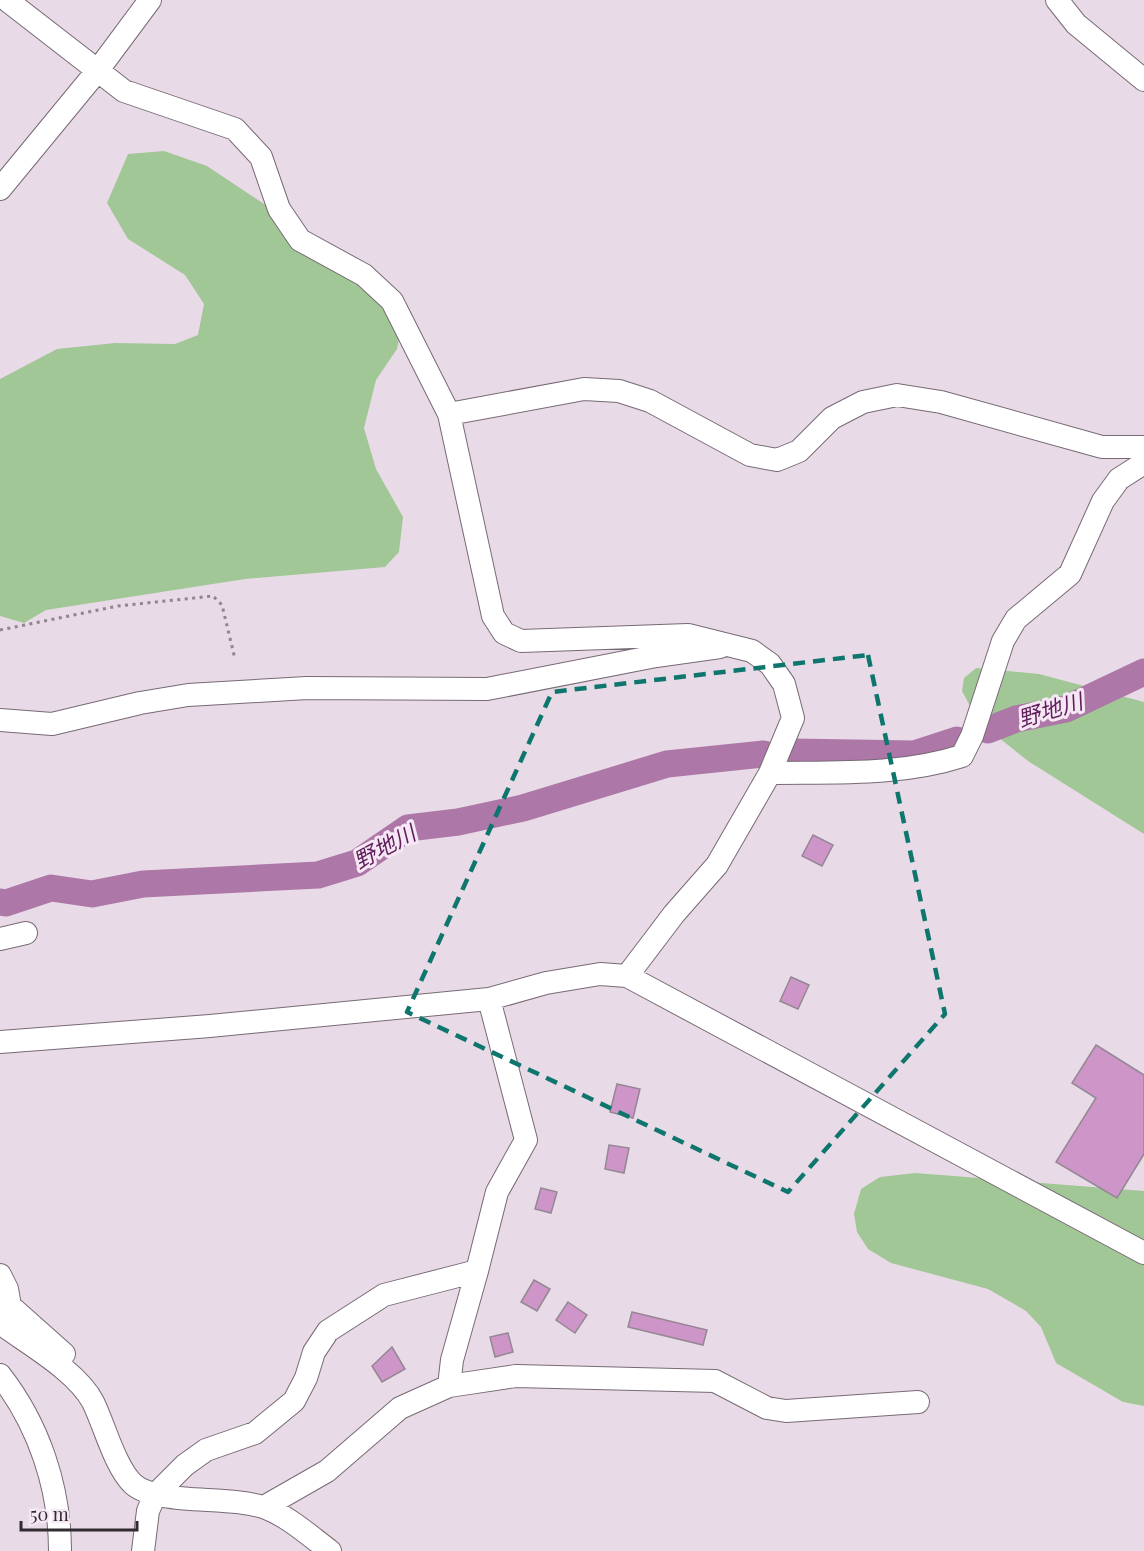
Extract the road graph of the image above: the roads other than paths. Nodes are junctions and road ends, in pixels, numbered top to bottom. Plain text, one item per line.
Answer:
1 (150, 0) edge
2 (1057, 0) edge
3 (8, 1) edge
4 (98, 70) junction
5 (1143, 78) edge
6 (0, 189) edge
7 (449, 414) junction
8 (1144, 447) edge
9 (1144, 462) edge
10 (728, 646) junction
11 (0, 720) edge
12 (770, 773) junction
13 (26, 933) dead end
14 (0, 939) edge
15 (627, 976) junction
16 (489, 999) junction
17 (0, 1042) edge
18 (1144, 1253) edge
19 (477, 1271) junction
20 (0, 1275) edge
21 (3, 1309) edge
22 (0, 1375) edge
23 (449, 1386) junction
24 (918, 1402) dead end
25 (155, 1495) junction
26 (264, 1508) junction
27 (60, 1551) edge
28 (143, 1551) edge
29 (330, 1551) edge

1 - 4 street
2 - 5 street
3 - 4 street
4 - 6 street
4 - 7 street
7 - 8 street
7 - 10 street
9 - 12 street
10 - 11 street
10 - 12 street
12 - 15 street
13 - 14 street
15 - 16 street
15 - 18 street
16 - 17 street
16 - 19 street
19 - 23 street
19 - 25 street
20 - 21 street
21 - 25 street
22 - 27 street
23 - 24 street
23 - 26 street
25 - 26 street
25 - 28 street
26 - 29 street

